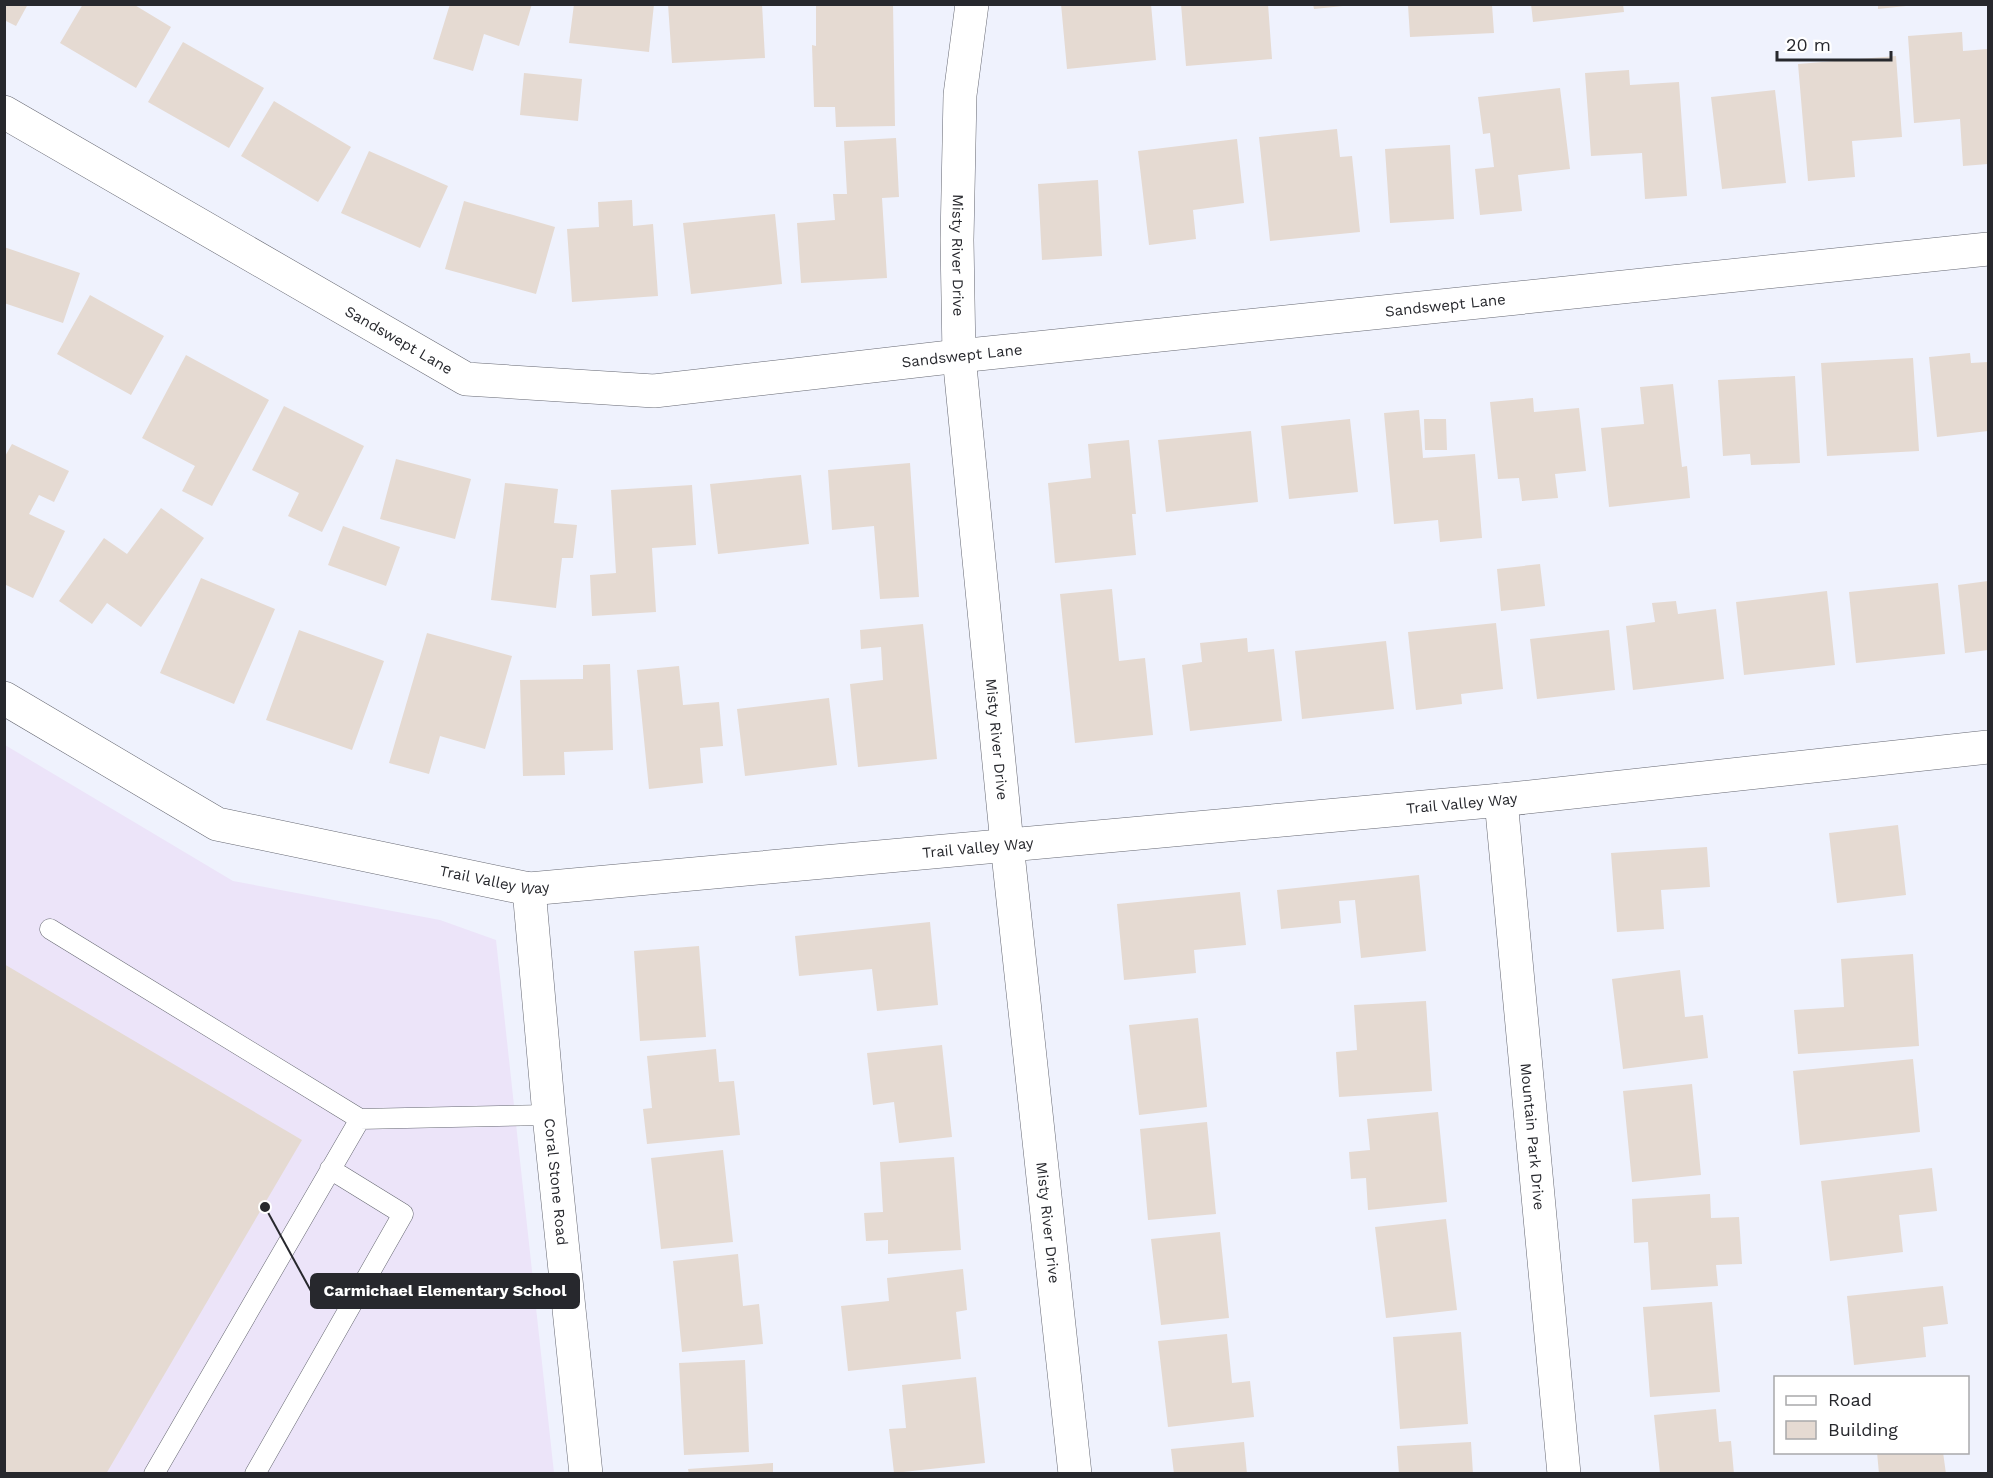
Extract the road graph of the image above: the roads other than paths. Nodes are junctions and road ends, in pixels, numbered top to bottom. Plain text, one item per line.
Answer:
1 (972, 4) edge
2 (4, 112) edge
3 (1989, 249) edge
4 (959, 356) junction
5 (4, 698) edge
6 (1989, 747) edge
7 (1501, 800) junction
8 (1007, 844) junction
9 (529, 889) junction
10 (50, 929) dead end
11 (549, 1116) junction
12 (360, 1119) junction
13 (330, 1169) junction
14 (154, 1473) edge
15 (255, 1473) edge
16 (586, 1473) edge
17 (1075, 1473) edge
18 (1564, 1473) edge

1 - 4 street, Misty River Drive
2 - 4 street, Sandswept Lane
3 - 4 street, Sandswept Lane
4 - 8 street, Misty River Drive
5 - 9 street, Trail Valley Way
6 - 7 street, Trail Valley Way
7 - 8 street, Trail Valley Way
7 - 18 street, Mountain Park Drive
8 - 9 street, Trail Valley Way
8 - 17 street, Misty River Drive
9 - 11 street, Coral Stone Road
10 - 12 lane
11 - 12 lane
11 - 16 street, Coral Stone Road
12 - 13 lane
13 - 14 lane
13 - 15 lane

